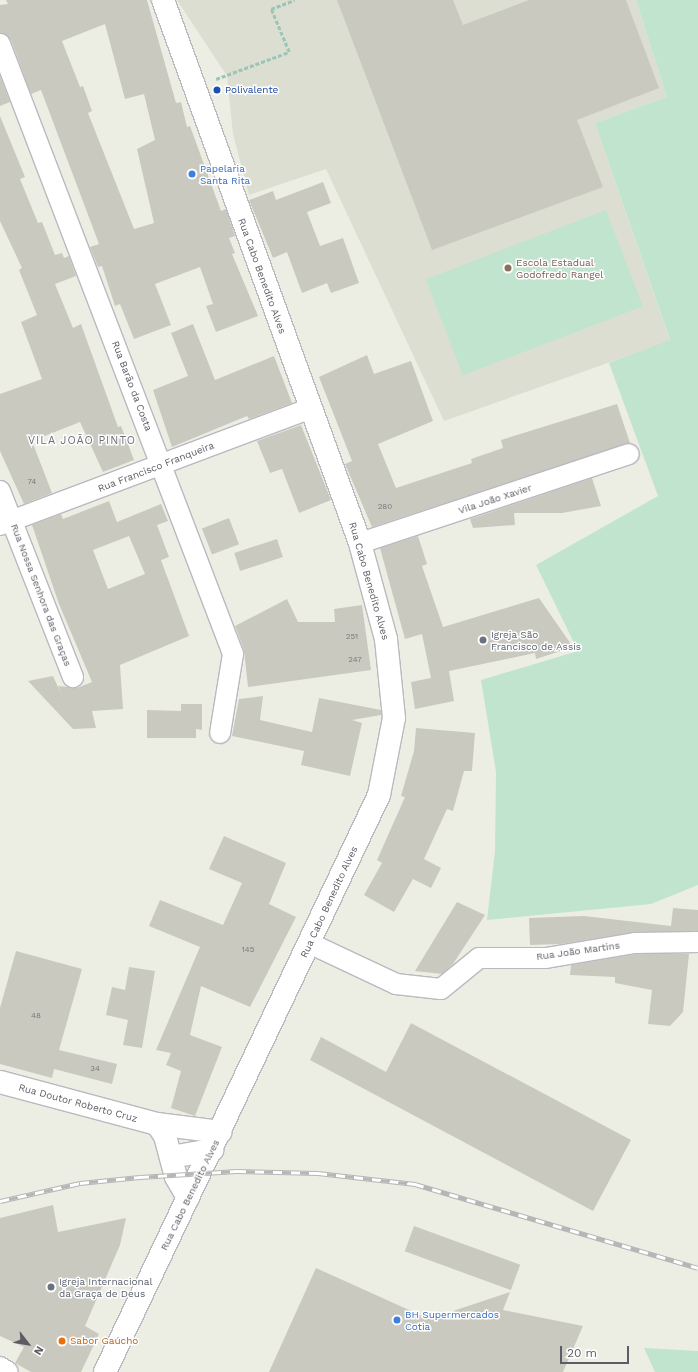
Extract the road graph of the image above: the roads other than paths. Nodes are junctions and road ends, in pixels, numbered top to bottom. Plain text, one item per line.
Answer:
1 (163, 0) edge
2 (0, 44) edge
3 (312, 408) junction
4 (629, 454) dead end
5 (163, 464) junction
6 (0, 491) edge
7 (6, 523) edge
8 (360, 544) junction
9 (73, 677) dead end
10 (220, 733) dead end
11 (698, 942) edge
12 (309, 943) junction
13 (0, 1082) edge
14 (157, 1124) junction
15 (216, 1141) junction
16 (171, 1157) junction
17 (188, 1198) junction
18 (0, 1367) edge
19 (8, 1372) edge
20 (105, 1372) edge

1 - 3 main road, Rua Cabo Benedito Alves
2 - 5 street, Rua Barão da Costa
3 - 5 street, Rua Francisco Franqueira
3 - 8 main road, Rua Cabo Benedito Alves
4 - 8 street, Vila João Xavier
5 - 7 street, Rua Francisco Franqueira
5 - 10 street, Rua Barão da Costa
6 - 7 street, Rua Nossa Senhora das Graças
7 - 9 street, Rua Nossa Senhora das Graças
8 - 12 main road, Rua Cabo Benedito Alves
11 - 12 street, Rua João Martins
12 - 15 main road, Rua Cabo Benedito Alves
13 - 14 main road, Rua Doutor Roberto Cruz
14 - 15 main road, Rua Doutor Roberto Cruz
14 - 16 main road
15 - 16 main road
15 - 17 main road, Rua Cabo Benedito Alves
16 - 17 main road
17 - 20 main road, Rua Cabo Benedito Alves
18 - 19 street

